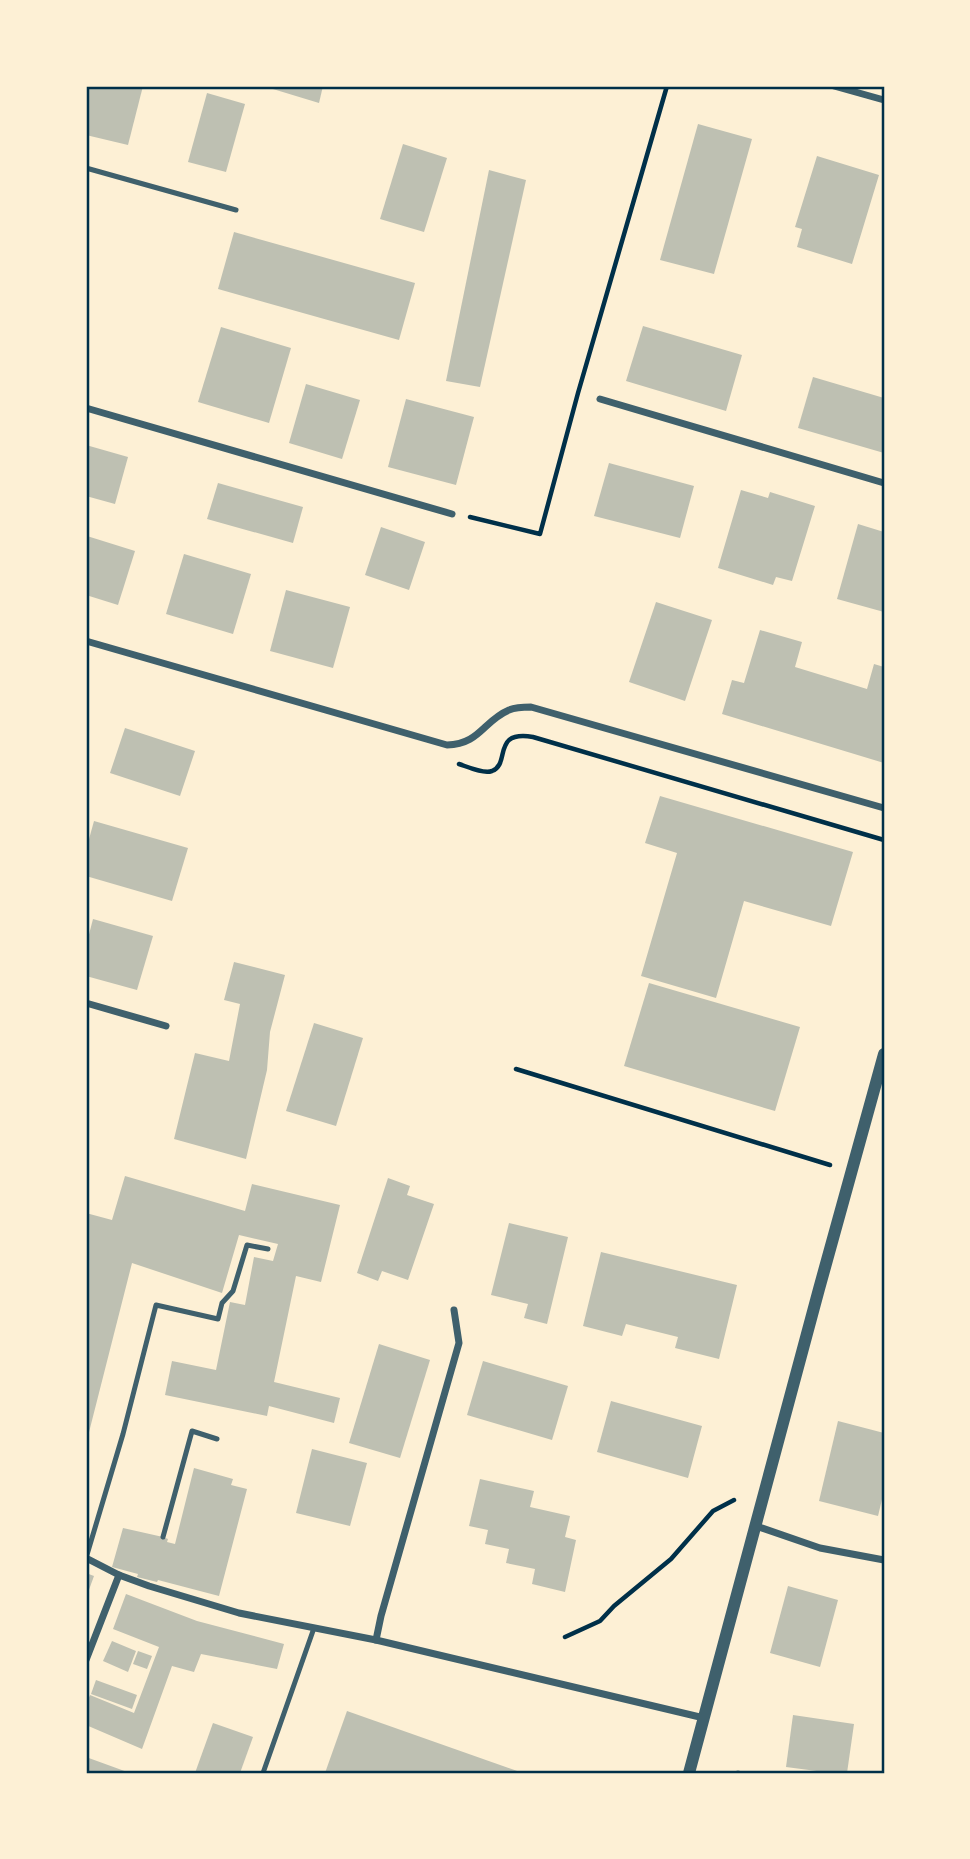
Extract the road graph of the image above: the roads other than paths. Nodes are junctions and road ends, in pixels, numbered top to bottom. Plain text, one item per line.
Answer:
1 (834, 86) edge
2 (884, 100) edge
3 (86, 168) edge
4 (236, 210) dead end
5 (600, 399) dead end
6 (86, 408) edge
7 (884, 483) edge
8 (452, 514) road end
9 (86, 641) edge
10 (884, 807) edge
11 (86, 1003) edge
12 (166, 1026) dead end
13 (884, 1054) edge
14 (268, 1250) dead end
15 (454, 1310) dead end
16 (217, 1439) dead end
17 (756, 1526) junction
18 (163, 1537) dead end
19 (86, 1558) edge
20 (884, 1560) edge
21 (119, 1575) junction
22 (314, 1628) junction
23 (376, 1640) junction
24 (86, 1660) edge
25 (704, 1718) junction
26 (263, 1773) edge
27 (689, 1773) edge

1 - 2 street
3 - 4 lane
5 - 7 street
6 - 8 street
9 - 10 street
11 - 12 street
13 - 17 street
14 - 19 lane
15 - 23 street
16 - 18 lane
17 - 20 street
17 - 25 street
19 - 21 street
21 - 22 street
21 - 24 street
22 - 23 street
22 - 26 lane
23 - 25 street
25 - 27 street

